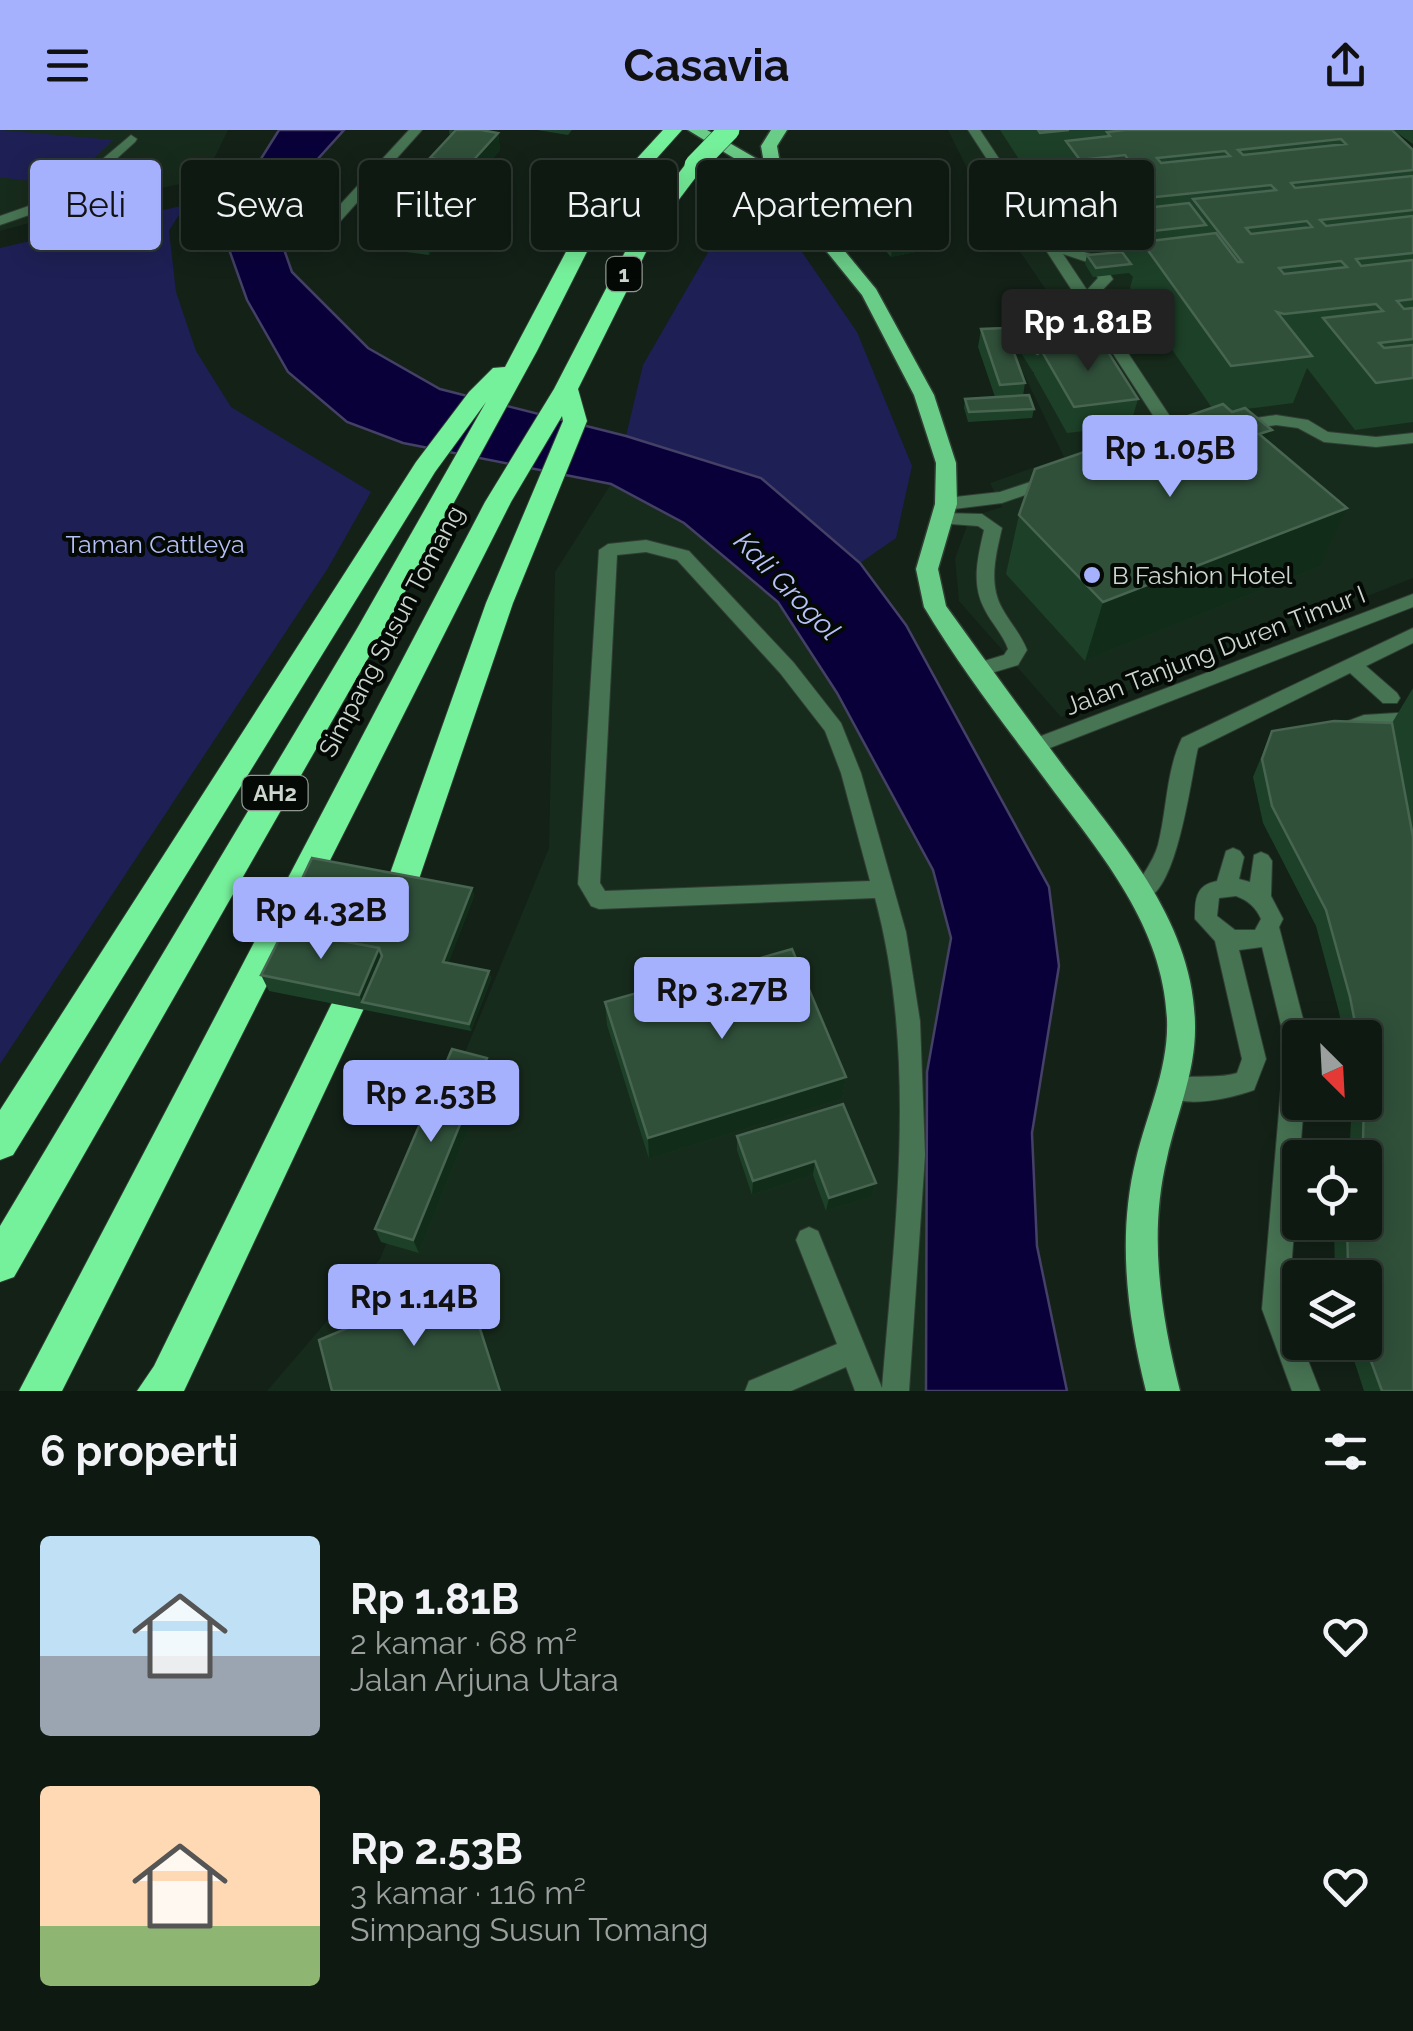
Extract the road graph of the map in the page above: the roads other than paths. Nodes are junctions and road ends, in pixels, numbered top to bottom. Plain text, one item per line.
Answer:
1 (416, 130) edge
2 (673, 130) edge
3 (696, 130) edge
4 (729, 130) edge
5 (779, 130) edge
6 (974, 130) edge
7 (131, 139) dead end
8 (747, 160) edge
9 (771, 160) edge
10 (994, 160) edge
11 (339, 214) edge
12 (0, 221) edge
13 (835, 250) edge
14 (1054, 250) edge
15 (1065, 250) edge
16 (1086, 299) junction
17 (566, 390) junction
18 (490, 396) junction
19 (1225, 428) edge
20 (1175, 437) edge
21 (1413, 438) edge
22 (1071, 472) edge
23 (515, 506) junction
24 (944, 511) junction
25 (1413, 600) edge
26 (1413, 635) edge
27 (1352, 664) junction
28 (978, 670) junction
29 (1390, 698) dead end
30 (1413, 720) edge
31 (1324, 738) edge
32 (1035, 746) junction
33 (1233, 857) dead end
34 (1261, 860) dead end
35 (1226, 887) junction
36 (884, 889) junction
37 (1143, 893) junction
38 (1260, 898) junction
39 (1269, 930) junction
40 (1225, 937) junction
41 (1174, 1089) junction
42 (0, 1143) edge
43 (809, 1240) dead end
44 (0, 1264) edge
45 (851, 1351) junction
46 (164, 1387) edge
47 (40, 1391) edge
48 (760, 1391) edge
49 (869, 1391) edge
50 (895, 1391) edge
51 (1163, 1391) edge
52 (1306, 1391) edge

1 - 11 street
2 - 18 highway, 1
3 - 8 main road
4 - 17 highway, 1, bridge
5 - 9 main road
6 - 10 street
7 - 12 street
13 - 24 main road
14 - 16 street
15 - 16 street
16 - 20 street
17 - 23 highway, Simpang Susun Tomang / AH2
17 - 23 highway
18 - 42 highway
18 - 44 highway, Simpang Susun Tomang / AH2
19 - 21 street
22 - 24 street
23 - 46 highway
23 - 47 highway, Simpang Susun Tomang / AH2
24 - 28 main road
24 - 28 street
25 - 32 street, Jalan Tanjung Duren Timur I
26 - 27 street
27 - 29 street
27 - 37 street
28 - 32 main road
30 - 31 street
32 - 37 main road
33 - 35 street
34 - 38 street
35 - 38 street
35 - 40 street
36 - 36 street
36 - 50 street
37 - 41 main road
38 - 39 street
39 - 40 street
39 - 52 street
40 - 41 street
41 - 51 main road
43 - 45 street
45 - 48 street
45 - 49 street

